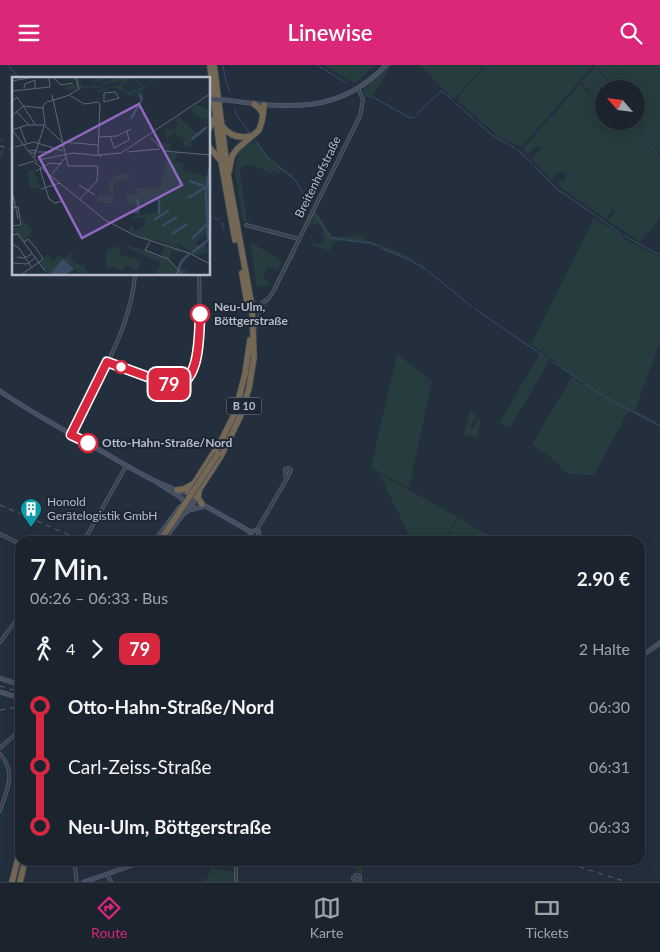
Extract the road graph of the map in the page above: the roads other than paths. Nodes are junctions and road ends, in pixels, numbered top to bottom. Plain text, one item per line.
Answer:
1 (210, 65) edge
2 (214, 65) edge
3 (386, 65) edge
4 (358, 88) junction
5 (210, 99) edge
6 (254, 104) junction
7 (264, 105) junction
8 (215, 109) junction
9 (263, 114) junction
10 (221, 123) junction
11 (210, 128) edge
12 (253, 136) junction
13 (210, 148) edge
14 (221, 161) junction
15 (228, 175) junction
16 (246, 225) dead end
17 (299, 239) junction
18 (135, 275) edge
19 (199, 275) edge
20 (262, 303) dead end
21 (252, 344) junction
22 (107, 362) junction
23 (0, 391) edge
24 (71, 435) junction
25 (126, 465) junction
26 (286, 480) dead end
27 (196, 481) junction
28 (203, 484) junction
29 (177, 492) junction
30 (187, 494) junction
31 (195, 498) junction
32 (184, 500) junction
33 (191, 505) junction
34 (202, 505) junction
35 (175, 512) junction
36 (181, 516) junction
37 (257, 530) junction
38 (251, 531) junction
39 (0, 534) edge
40 (87, 536) edge
41 (158, 536) edge
42 (163, 536) edge
43 (167, 536) edge
44 (250, 536) edge
45 (259, 536) edge
46 (15, 541) edge
47 (15, 622) edge
48 (0, 642) edge
49 (660, 643) edge
50 (645, 654) edge
51 (0, 678) edge
52 (15, 683) edge
53 (0, 691) edge
54 (15, 696) edge
55 (15, 734) edge
56 (0, 748) edge
57 (0, 753) edge
58 (0, 811) edge
59 (16, 866) edge
60 (21, 866) edge
61 (22, 866) edge
62 (75, 866) edge
63 (130, 866) edge
64 (236, 866) edge
65 (107, 874) junction
66 (12, 882) edge
67 (16, 882) edge
68 (20, 882) edge
69 (77, 882) edge
70 (84, 882) edge
71 (111, 882) edge
72 (236, 882) edge
73 (355, 882) edge
74 (360, 882) edge

1 - 8 highway, B 10
2 - 10 highway, B 10
3 - 4 street
4 - 7 street
4 - 17 street, Breitenhofstraße
5 - 6 street, bridge
6 - 7 street
6 - 9 highway
7 - 9 highway
8 - 11 highway
8 - 14 highway, B 10
9 - 12 highway
10 - 12 highway
10 - 15 highway, B 10
12 - 15 highway
13 - 14 highway
14 - 21 highway, B 10
15 - 21 highway, B 10
16 - 17 street
17 - 20 street, Breitenhofstraße
18 - 22 street
19 - 22 street
21 - 27 highway
21 - 28 highway, B 10
21 - 42 highway, B 10, bridge
22 - 24 street
23 - 24 street
24 - 25 street
25 - 29 street
25 - 40 street
26 - 37 street
27 - 29 highway
27 - 30 highway
28 - 31 highway, B 10
28 - 34 highway, B 10
29 - 30 street
29 - 32 street
29 - 35 street
30 - 31 street
30 - 32 street
31 - 33 street
31 - 34 street
32 - 33 street
32 - 35 street
33 - 34 street
33 - 36 street
34 - 36 street
34 - 38 street
35 - 41 street
36 - 43 street
37 - 38 street
37 - 45 street
38 - 44 street
39 - 46 street
47 - 48 street
49 - 50 street
51 - 52 street
53 - 54 street
55 - 56 street
57 - 58 street
59 - 66 highway
60 - 67 highway
61 - 68 highway
62 - 69 street
63 - 65 street
64 - 72 street
65 - 70 street
65 - 71 street
73 - 74 street

